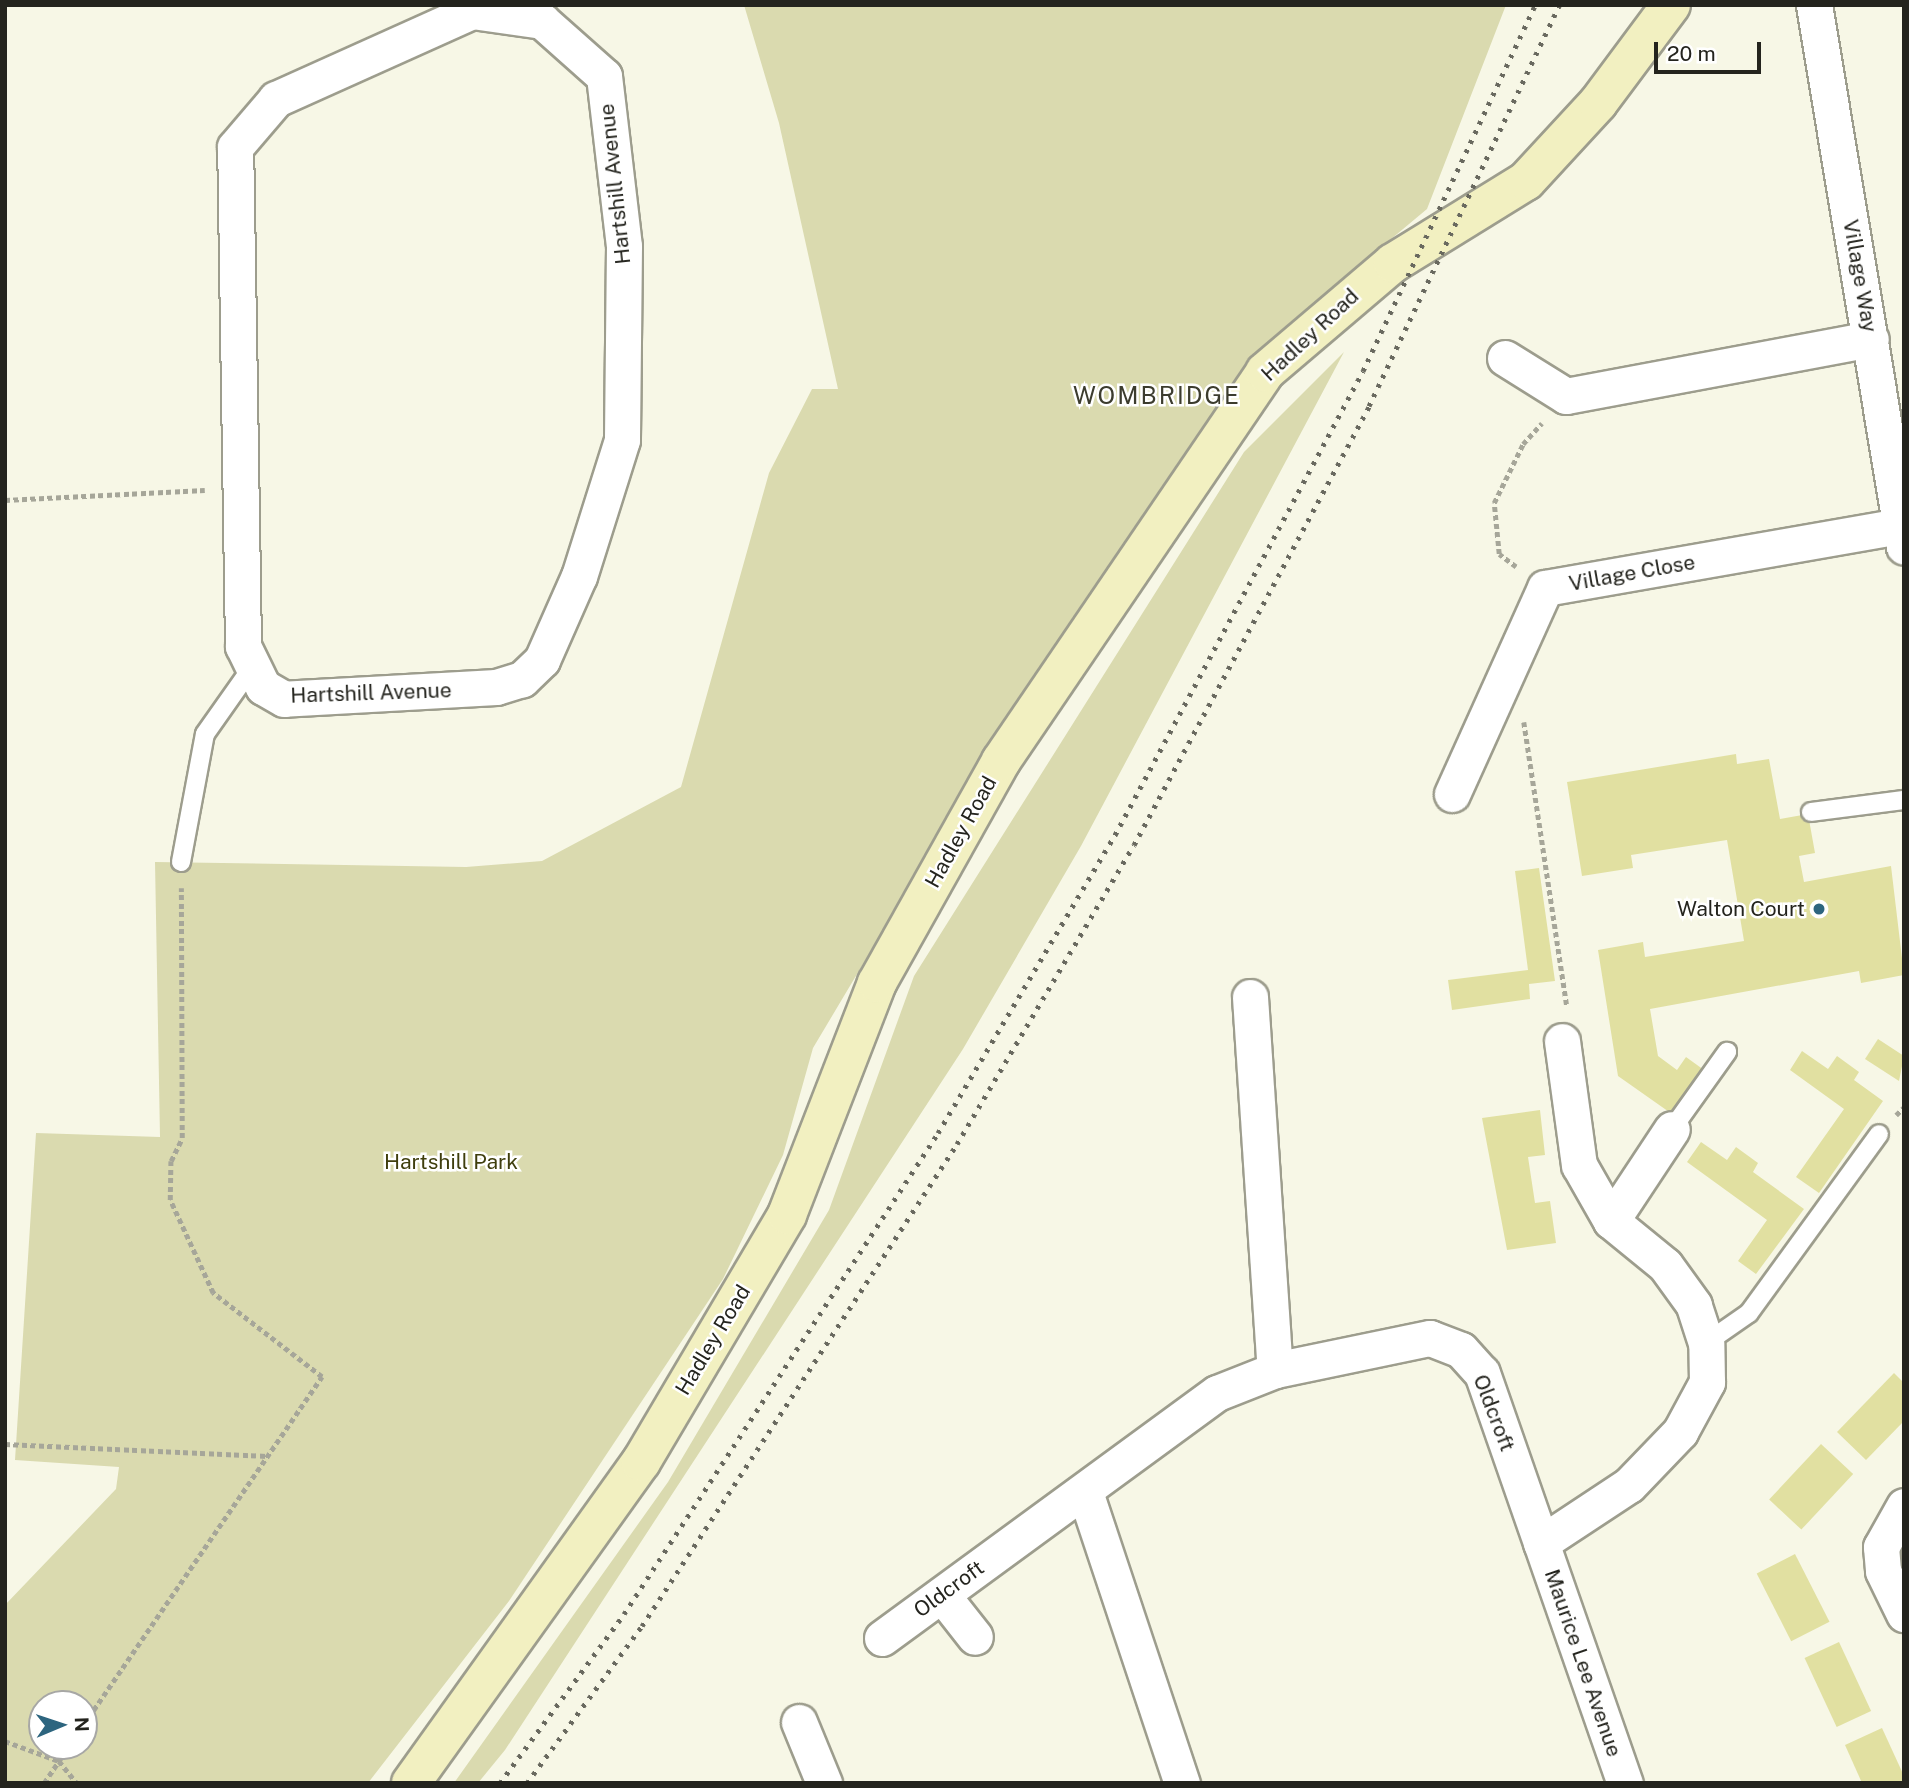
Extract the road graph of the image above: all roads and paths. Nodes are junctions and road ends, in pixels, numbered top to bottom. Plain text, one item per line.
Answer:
1 (1671, 5) edge
2 (1814, 5) edge
3 (471, 8) edge
4 (1883, 349) edge
5 (1505, 358) dead end
6 (1566, 396) junction
7 (241, 488) junction
8 (5, 500) edge
9 (1902, 537) edge
10 (1545, 588) junction
11 (253, 666) junction
12 (1507, 671) junction
13 (1452, 794) dead end
14 (1904, 800) edge
15 (1811, 812) dead end
16 (181, 862) joint
17 (1250, 998) dead end
18 (1562, 1041) joint
19 (1727, 1052) dead end
20 (1672, 1129) joint
21 (1879, 1134) dead end
22 (1611, 1221) junction
23 (1706, 1343) junction
24 (1275, 1370) junction
25 (5, 1444) edge
26 (268, 1456) junction
27 (1085, 1492) junction
28 (1904, 1506) edge
29 (1541, 1543) junction
30 (942, 1595) junction
31 (1904, 1614) edge
32 (975, 1637) dead end
33 (882, 1638) dead end
34 (98, 1704) edge
35 (799, 1722) dead end
36 (5, 1741) edge
37 (59, 1761) junction
38 (44, 1783) edge
39 (77, 1783) edge
40 (411, 1783) edge
41 (824, 1783) edge
42 (1182, 1783) edge
43 (1625, 1783) edge

1 - 40 street, Hadley Road
2 - 4 street, Village Way
3 - 7 street, Hartshill Avenue
3 - 11 street, Hartshill Avenue
4 - 6 street
4 - 9 street, Village Way
5 - 6 street
6 - 10 path
7 - 8 path
7 - 11 street, Hartshill Avenue
9 - 10 street, Village Close
10 - 12 street, Village Close
11 - 16 lane
12 - 13 street, Village Close
12 - 18 path
14 - 15 lane
16 - 26 path
17 - 24 street
18 - 22 street
19 - 20 lane
20 - 22 street
21 - 23 lane
22 - 23 street
23 - 29 street
24 - 27 street, Oldcroft
24 - 29 street, Oldcroft
25 - 26 path
26 - 34 path
27 - 30 street, Oldcroft
27 - 42 street
28 - 31 street
29 - 43 street, Maurice Lee Avenue
30 - 32 street
30 - 33 street, Oldcroft
35 - 41 street
36 - 37 path
37 - 38 path
37 - 39 path

